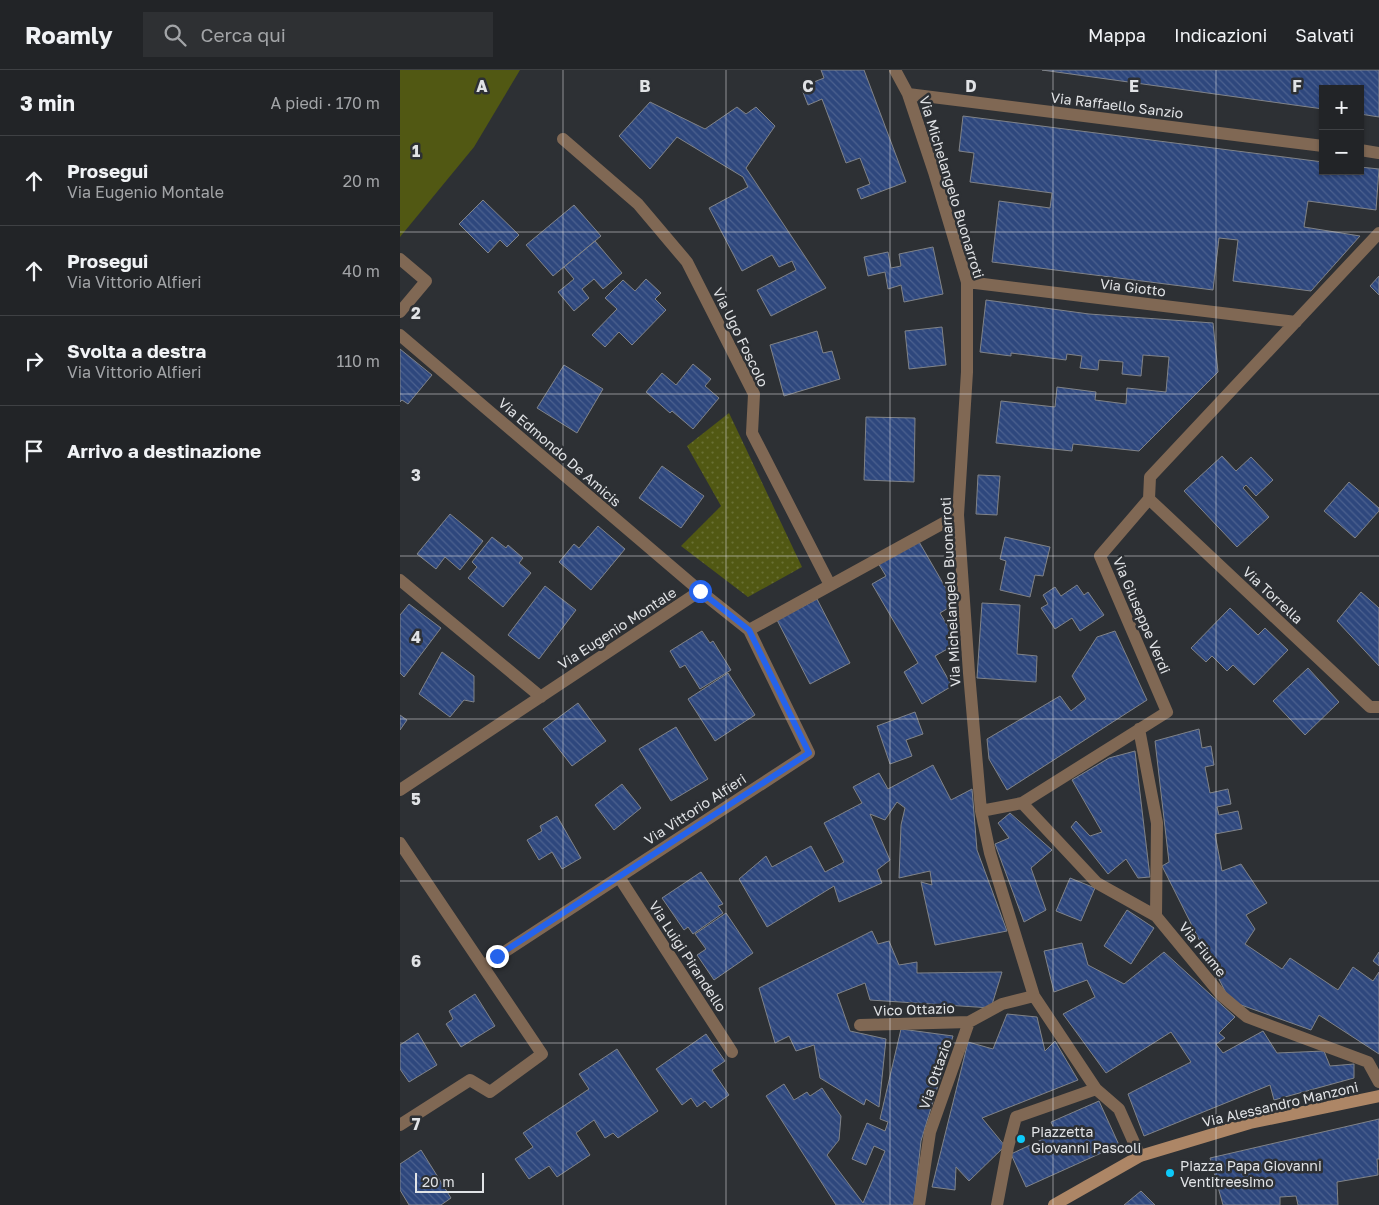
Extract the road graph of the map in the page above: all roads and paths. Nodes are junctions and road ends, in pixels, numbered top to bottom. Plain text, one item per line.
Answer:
1 (895, 70) edge
2 (908, 94) junction
3 (563, 139) dead end
4 (1319, 145) edge
5 (1364, 150) edge
6 (1379, 152) edge
7 (1379, 233) edge
8 (400, 259) edge
9 (967, 282) junction
10 (400, 312) edge
11 (1296, 322) junction
12 (400, 335) edge
13 (1150, 499) junction
14 (958, 514) junction
15 (400, 580) edge
16 (830, 585) junction
17 (700, 591) junction
18 (749, 630) junction
19 (540, 697) junction
20 (1379, 706) edge
21 (1138, 729) junction
22 (400, 790) edge
23 (1022, 803) junction
24 (981, 811) junction
25 (400, 843) edge
26 (619, 877) junction
27 (1156, 916) junction
28 (483, 966) junction
29 (1034, 996) junction
30 (969, 1022) junction
31 (860, 1026) dead end
32 (732, 1052) dead end
33 (1379, 1082) edge
34 (1096, 1089) junction
35 (1379, 1096) edge
36 (400, 1125) edge
37 (1140, 1156) junction
38 (919, 1205) edge
39 (997, 1205) edge
40 (1054, 1205) edge

1 - 2 street, Via Michelangelo Buonarroti
2 - 4 street, Via Raffaello Sanzio
2 - 9 street, Via Michelangelo Buonarroti
3 - 16 street, Via Ugo Foscolo
5 - 6 street
7 - 11 street
8 - 10 street
9 - 11 street, Via Giotto
9 - 14 street, Via Michelangelo Buonarroti
11 - 13 street
12 - 17 street, Via Edmondo De Amicis
13 - 20 street, Via Torrella
13 - 21 street, Via Giuseppe Verdi
14 - 16 street
14 - 24 street, Via Michelangelo Buonarroti
15 - 19 street
16 - 18 street
17 - 18 street
17 - 19 street, Via Eugenio Montale
18 - 26 street, Via Vittorio Alfieri
19 - 22 street, Via Eugenio Montale
21 - 23 street
21 - 27 street
23 - 24 street
23 - 27 street, Via Fiume
24 - 29 street, Via Michelangelo Buonarroti
25 - 28 street
26 - 28 street, Via Vittorio Alfieri
26 - 32 street, Via Luigi Pirandello
27 - 33 street, Via Fiume
28 - 36 street
29 - 30 street
29 - 34 street, Via Michelangelo Buonarroti
30 - 31 street, Vico Ottazio
30 - 38 street, Via Ottazio
34 - 37 street, Via Michelangelo Buonarroti
34 - 39 street
35 - 37 main road, Via Alessandro Manzoni
37 - 40 main road, Via Alessandro Manzoni

